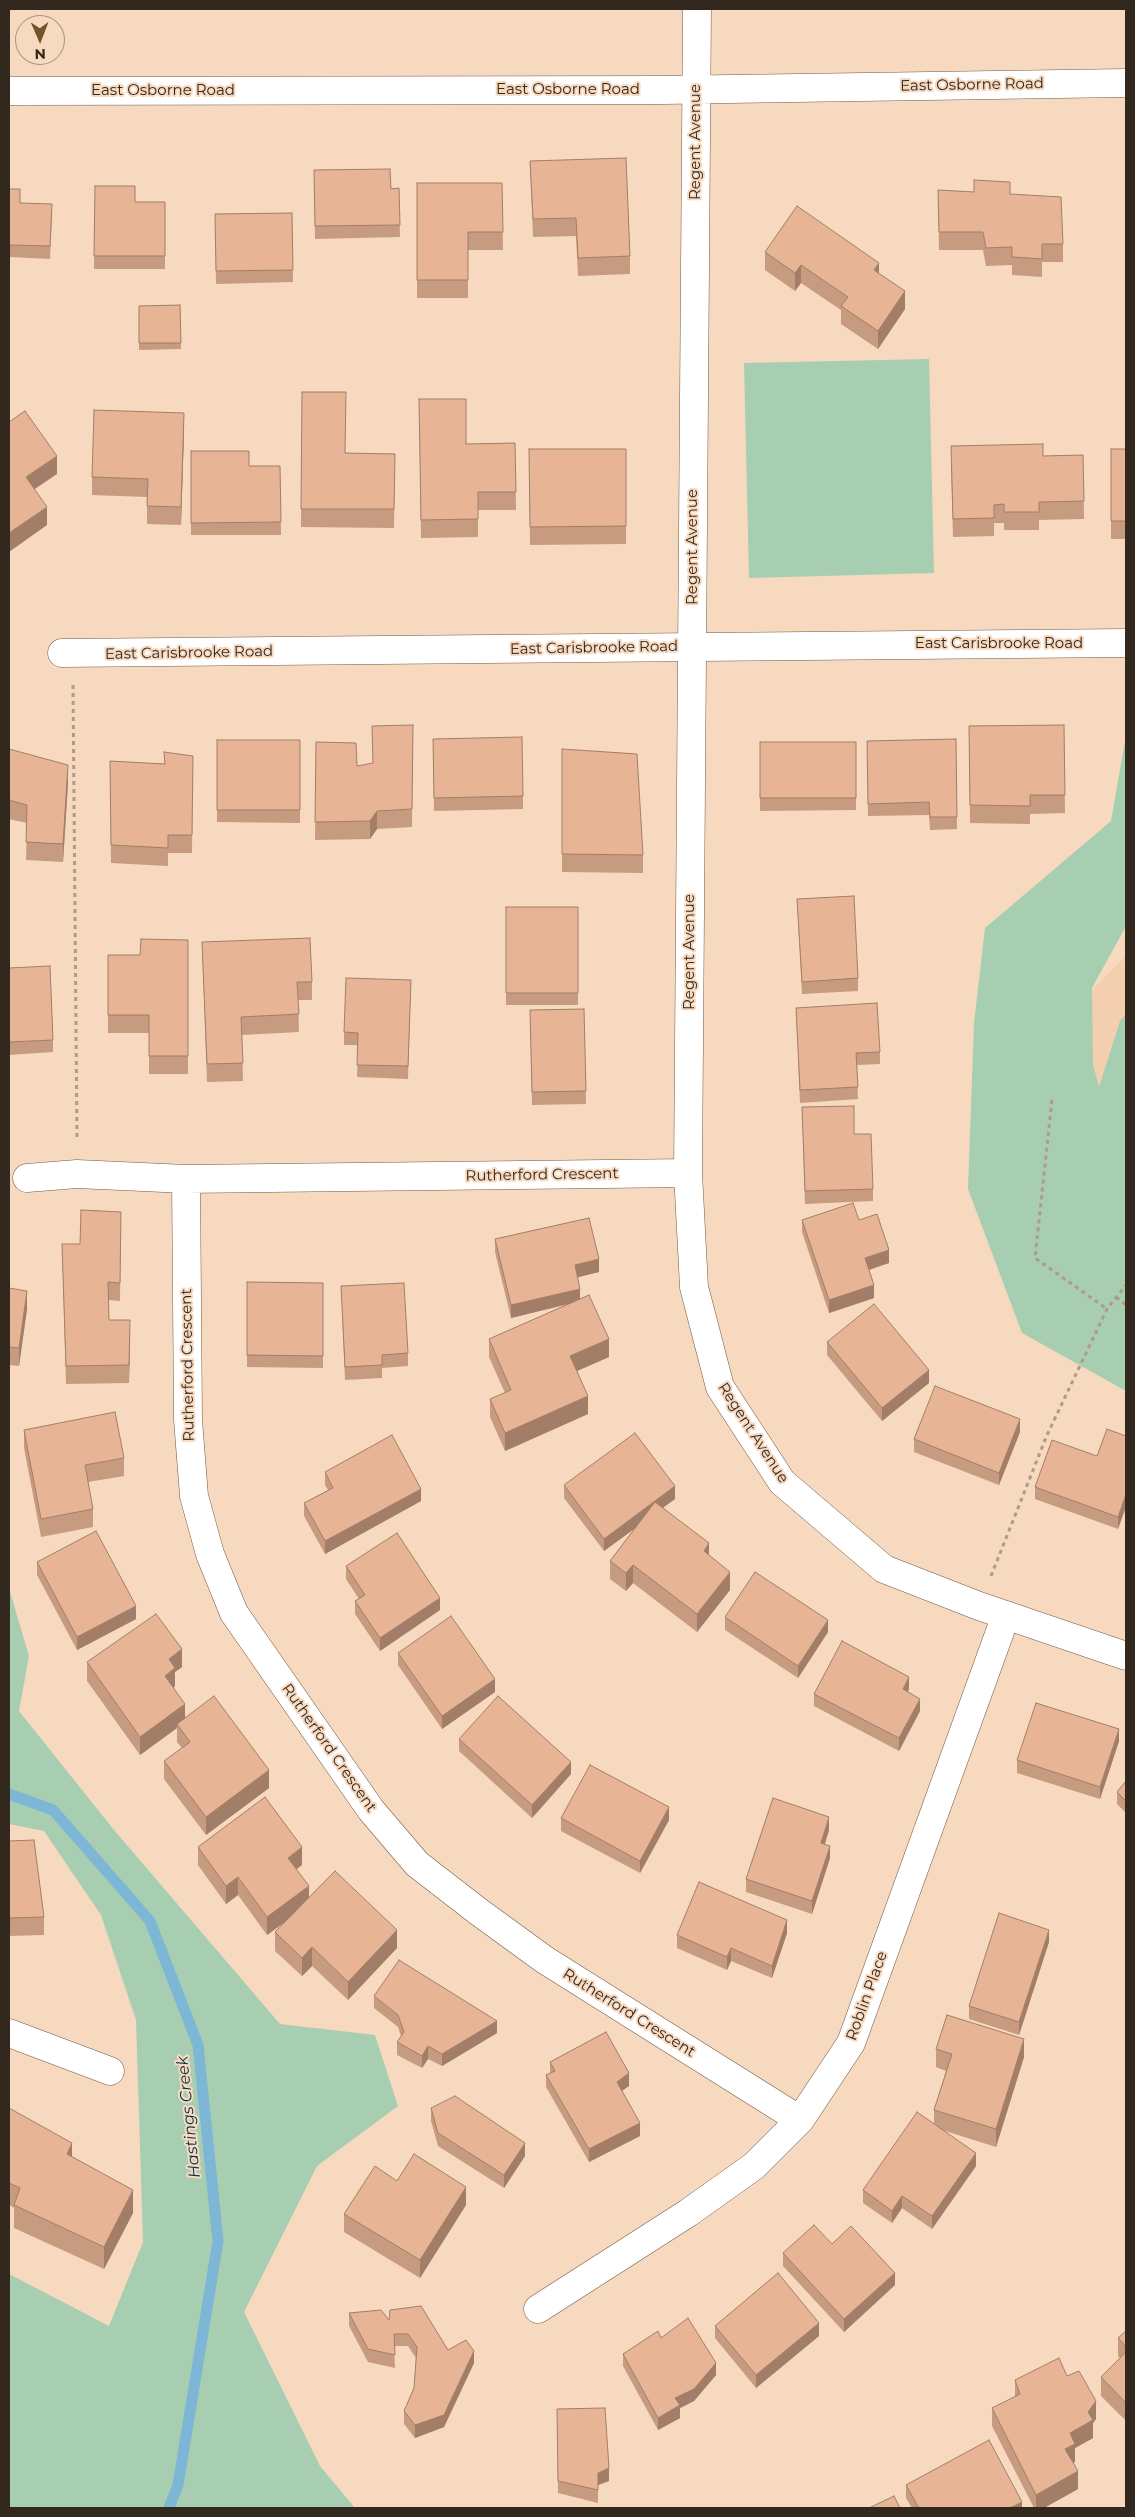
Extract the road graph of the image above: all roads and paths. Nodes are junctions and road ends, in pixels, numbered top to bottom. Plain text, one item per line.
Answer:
1 (697, 9) edge
2 (1126, 83) edge
3 (696, 90) junction
4 (9, 91) edge
5 (1126, 643) edge
6 (692, 647) junction
7 (68, 654) joint
8 (1052, 1100) dead end
9 (688, 1173) junction
10 (77, 1174) junction
11 (27, 1178) dead end
12 (186, 1179) junction
13 (1126, 1285) edge
14 (1116, 1297) junction
15 (1126, 1305) edge
16 (1107, 1309) junction
17 (979, 1606) junction
18 (1006, 1615) junction
19 (1126, 1656) edge
20 (9, 2033) edge
21 (110, 2071) dead end
22 (800, 2120) junction
23 (538, 2309) dead end

1 - 3 street, Regent Avenue
2 - 3 street, East Osborne Road
3 - 4 street, East Osborne Road
3 - 6 street, Regent Avenue
5 - 6 street, East Carisbrooke Road
6 - 7 street, East Carisbrooke Road
6 - 9 street, Regent Avenue
7 - 10 path
8 - 16 path
9 - 12 street, Rutherford Crescent
9 - 17 street, Regent Avenue
10 - 11 street, Rutherford Crescent
10 - 12 street, Rutherford Crescent
12 - 22 street, Rutherford Crescent
13 - 14 path
14 - 15 path
14 - 16 path
16 - 17 path
17 - 18 street, Regent Avenue
18 - 19 street, Regent Avenue
18 - 22 street, Roblin Place
20 - 21 street
22 - 23 street, Roblin Place

